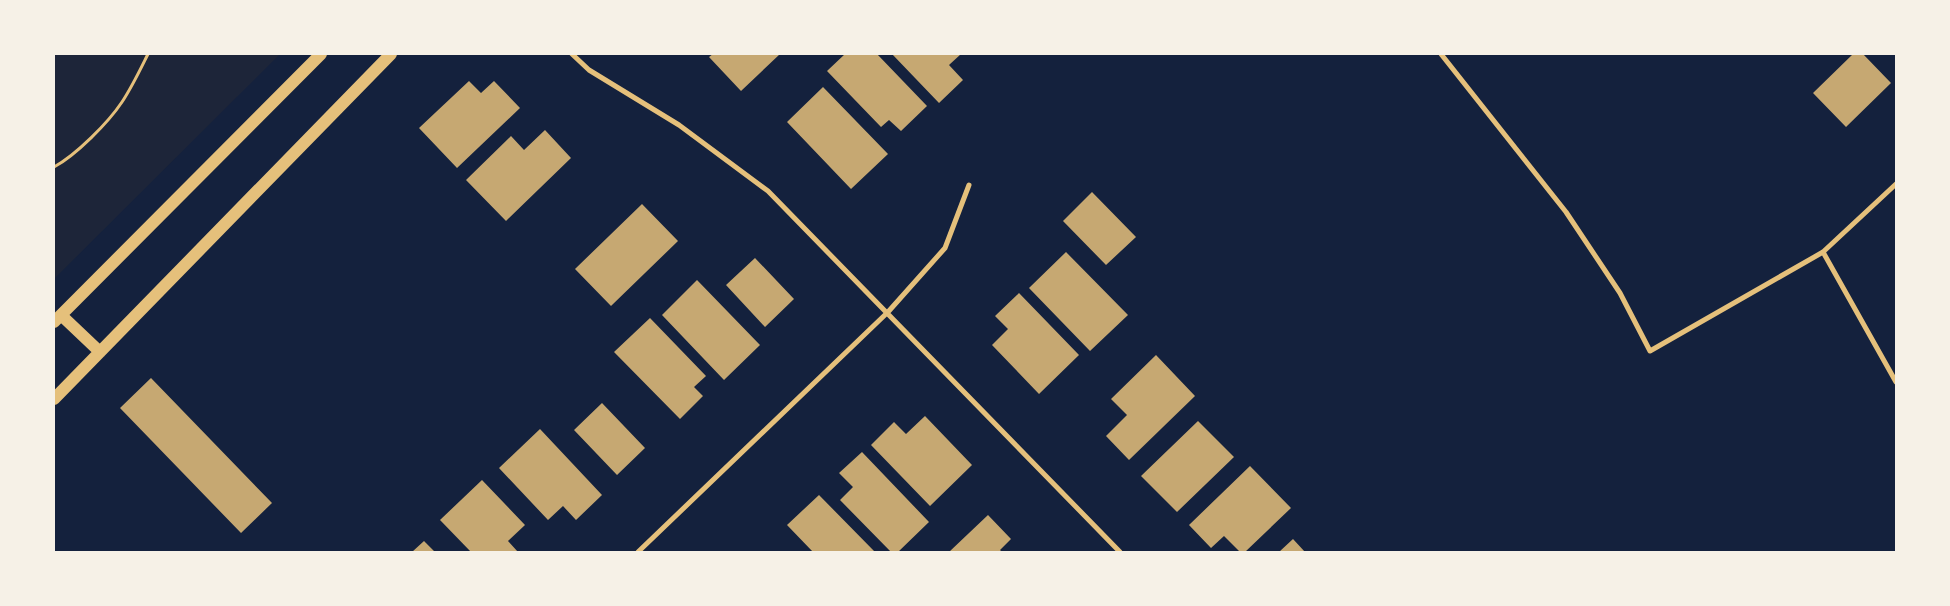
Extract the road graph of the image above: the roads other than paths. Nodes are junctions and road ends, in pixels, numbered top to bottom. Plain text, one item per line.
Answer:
1 (321, 54) edge
2 (391, 54) edge
3 (572, 54) edge
4 (1441, 54) edge
5 (1896, 184) edge
6 (969, 185) dead end
7 (1823, 252) junction
8 (888, 312) junction
9 (58, 318) edge
10 (100, 352) junction
11 (1896, 382) edge
12 (54, 399) edge
13 (638, 552) edge
14 (1120, 552) edge

1 - 9 main road
2 - 10 main road
3 - 8 street
4 - 7 street
5 - 7 street
6 - 8 street
7 - 11 street
8 - 13 street
8 - 14 street
9 - 10 main road
10 - 12 main road

